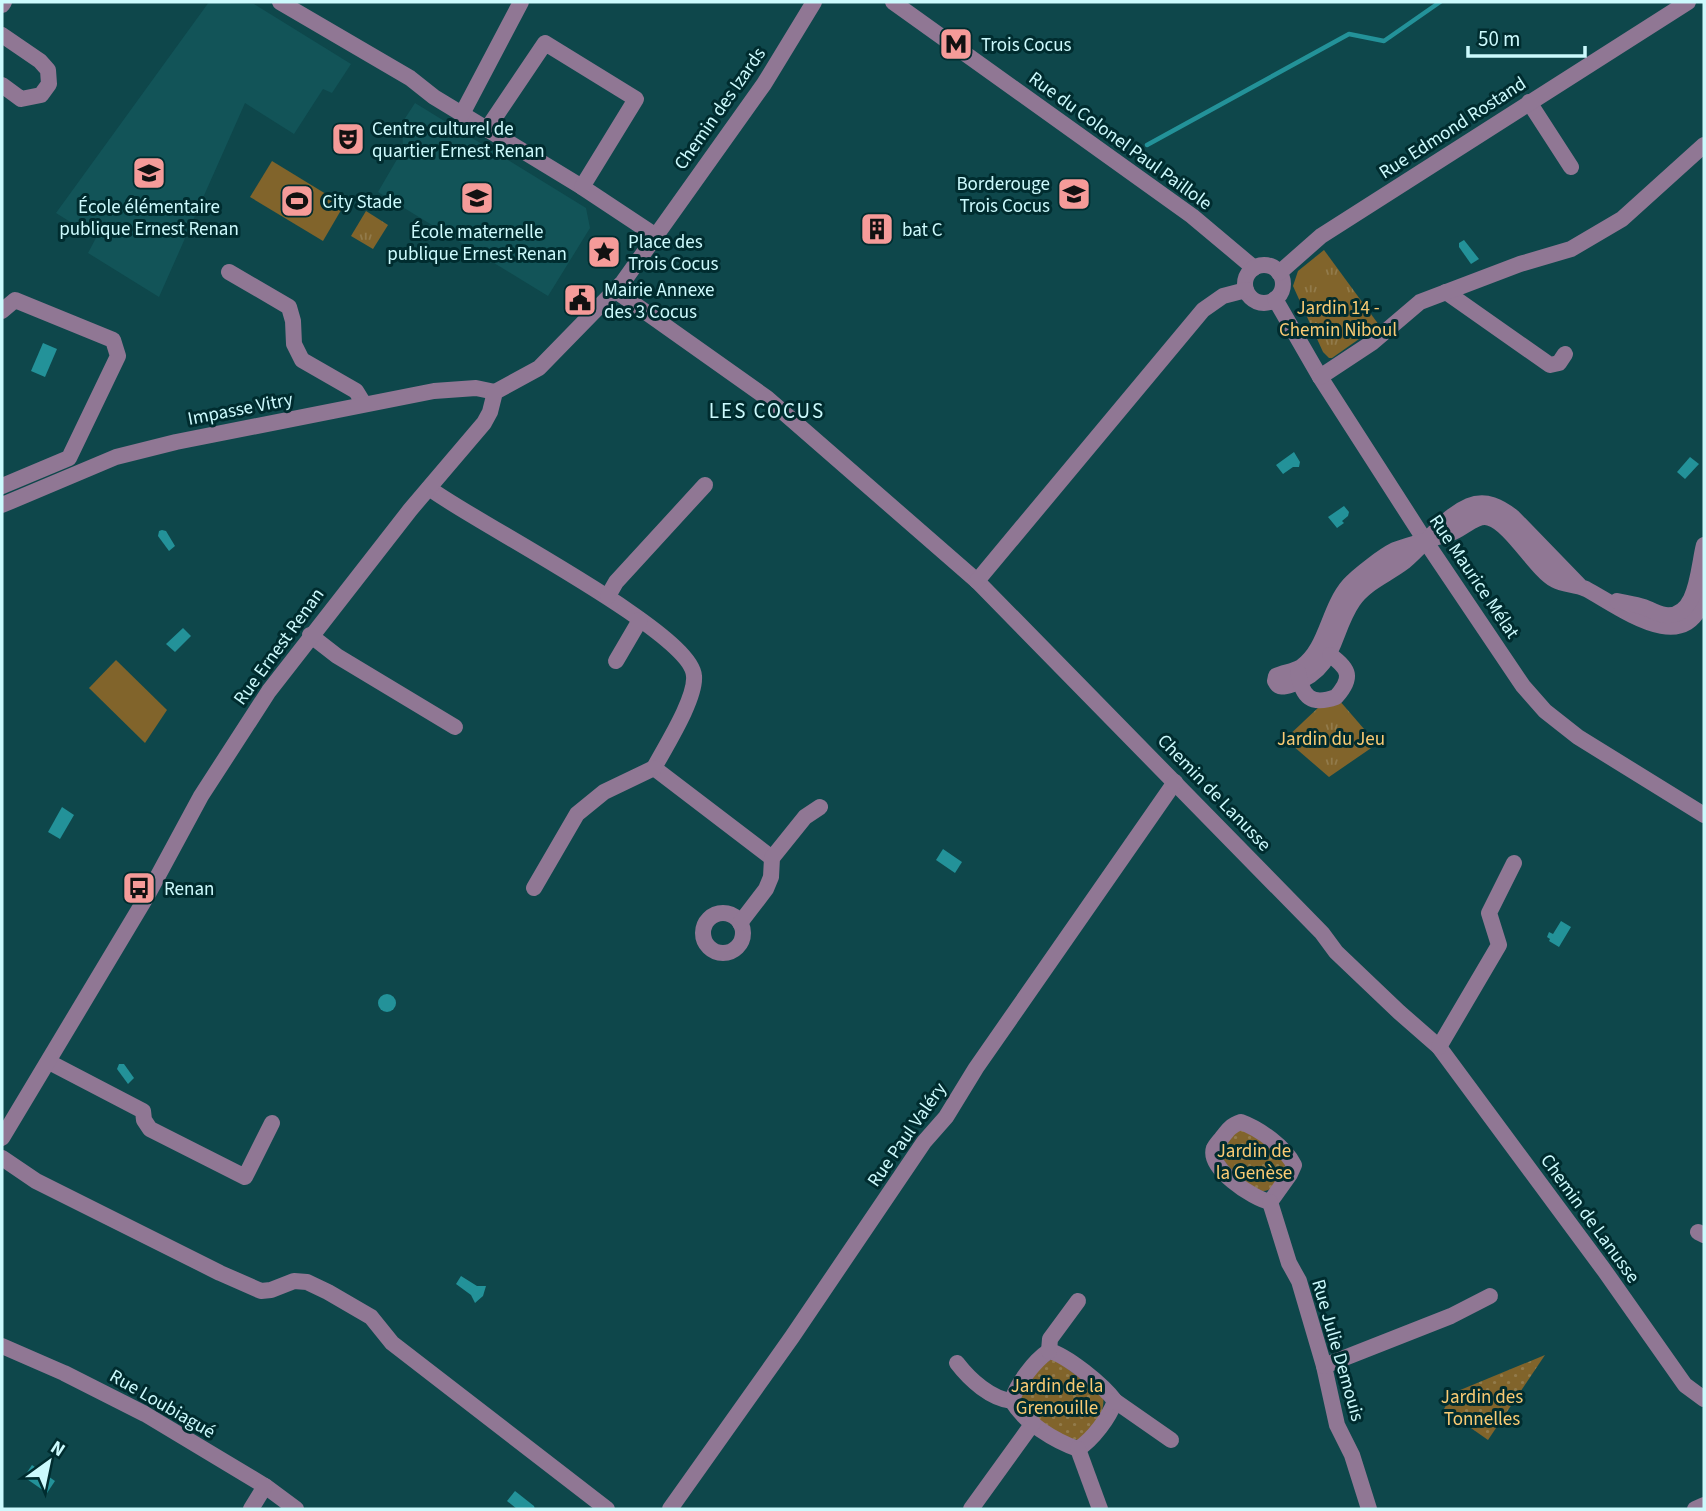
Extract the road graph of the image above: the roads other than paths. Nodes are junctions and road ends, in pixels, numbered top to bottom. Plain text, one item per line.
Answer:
1 (280, 2) edge
2 (521, 2) edge
3 (814, 2) edge
4 (892, 2) edge
5 (1688, 2) edge
6 (302, 8) edge
7 (2, 35) edge
8 (2, 85) edge
9 (1529, 102) junction
10 (462, 114) junction
11 (487, 129) junction
12 (1704, 145) edge
13 (1571, 167) dead end
14 (582, 187) junction
15 (656, 236) junction
16 (1254, 268) junction
17 (229, 272) dead end
18 (1279, 273) junction
19 (1245, 290) junction
20 (616, 291) junction
21 (1446, 292) junction
22 (1275, 299) junction
23 (2, 311) edge
24 (1565, 354) dead end
25 (1320, 377) junction
26 (495, 392) junction
27 (364, 404) junction
28 (705, 485) dead end
29 (2, 486) edge
30 (429, 488) junction
31 (2, 503) edge
32 (1426, 542) junction
33 (1704, 545) edge
34 (1367, 578) junction
35 (977, 581) junction
36 (608, 596) junction
37 (1704, 596) edge
38 (1601, 597) junction
39 (640, 620) junction
40 (310, 635) junction
41 (1330, 654) junction
42 (616, 661) dead end
43 (1299, 676) junction
44 (456, 727) dead end
45 (654, 768) junction
46 (1175, 782) junction
47 (820, 807) dead end
48 (1704, 815) edge
49 (772, 858) junction
50 (1514, 863) dead end
51 (534, 888) dead end
52 (740, 923) dead end
53 (1439, 1047) junction
54 (49, 1062) junction
55 (272, 1123) dead end
56 (2, 1138) edge
57 (2, 1157) edge
58 (1270, 1202) junction
59 (1490, 1296) dead end
60 (1078, 1301) dead end
61 (2, 1346) edge
62 (1049, 1351) junction
63 (957, 1363) dead end
64 (1324, 1366) junction
65 (1704, 1399) edge
66 (1012, 1401) junction
67 (1115, 1401) junction
68 (1033, 1423) junction
69 (1171, 1440) dead end
70 (1078, 1449) junction
71 (265, 1486) junction
72 (1704, 1506) edge
73 (251, 1509) edge
74 (296, 1509) edge
75 (607, 1509) edge
76 (670, 1509) edge
77 (971, 1509) edge
78 (1100, 1509) edge
79 (1369, 1509) edge
80 (1695, 1509) edge

1 - 6 street
2 - 10 street
3 - 15 street, Chemin des Izards
4 - 16 street, Rue du Colonel Paul Paillole
5 - 9 street, Rue Edmond Rostand
6 - 10 street
7 - 8 street
9 - 13 street
9 - 18 street, Rue Edmond Rostand
10 - 11 street
11 - 14 street
11 - 14 street
12 - 21 street
14 - 15 street
15 - 20 street
16 - 18 street
16 - 19 street
17 - 27 street
18 - 22 street
19 - 22 street
19 - 35 street
20 - 26 street
20 - 35 street, Chemin de Lanusse
21 - 24 street
21 - 25 street
22 - 25 street, Rue Maurice Mélat
23 - 29 street
25 - 32 street, Rue Maurice Mélat
26 - 27 street, Impasse Vitry
26 - 30 street, Rue Ernest Renan
27 - 31 street, Impasse Vitry
28 - 36 street
30 - 36 street
30 - 40 street, Rue Ernest Renan
32 - 34 street
32 - 38 street
32 - 48 street, Rue Maurice Mélat
33 - 38 street
34 - 41 street
34 - 43 street
35 - 46 street, Chemin de Lanusse
36 - 39 street
37 - 38 street
39 - 42 street
39 - 45 street
40 - 44 street
40 - 54 street, Rue Ernest Renan
41 - 43 street
41 - 43 street
45 - 49 street
45 - 51 street
46 - 53 street, Chemin de Lanusse
46 - 76 street, Rue Paul Valéry
47 - 49 street
49 - 52 street
50 - 53 street
53 - 65 street, Chemin de Lanusse
54 - 55 street
54 - 56 street, Rue Ernest Renan
57 - 75 street
58 - 58 street
58 - 64 street, Rue Julie Demouis
59 - 64 street
60 - 62 street
61 - 71 street, Rue Loubiagué
62 - 66 street
62 - 67 street
63 - 66 street
64 - 79 street, Rue Julie Demouis
66 - 68 street
67 - 69 street
67 - 70 street
68 - 70 street
68 - 77 street
70 - 78 street
71 - 73 street
71 - 74 street, Rue Loubiagué
72 - 80 street

